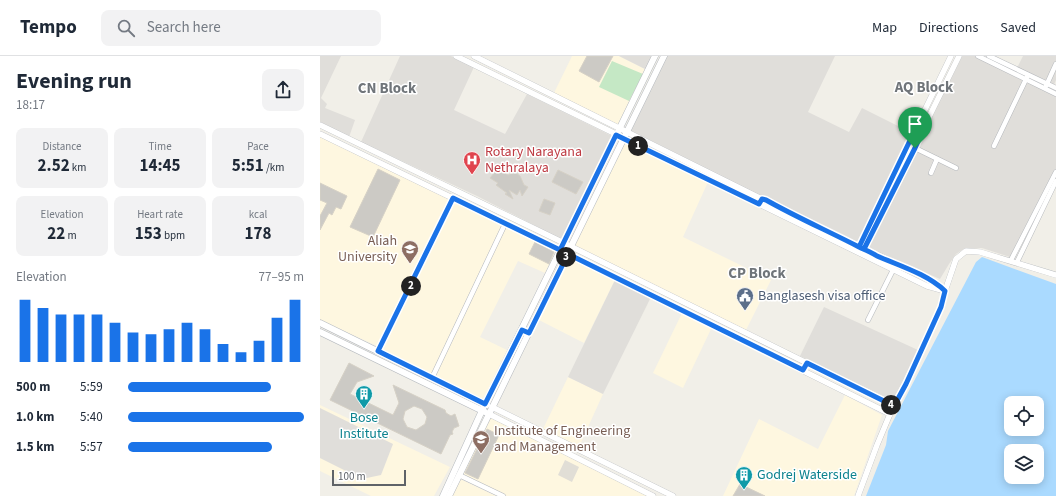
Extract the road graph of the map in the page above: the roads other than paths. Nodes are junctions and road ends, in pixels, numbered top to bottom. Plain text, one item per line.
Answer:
1 (456, 56) edge
2 (474, 56) edge
3 (655, 56) edge
4 (664, 56) edge
5 (951, 56) edge
6 (959, 56) edge
7 (978, 56) edge
8 (989, 56) edge
9 (1056, 64) edge
10 (1027, 77) junction
11 (940, 78) junction
12 (946, 82) junction
13 (1046, 86) junction
14 (1056, 88) edge
15 (1056, 94) edge
16 (320, 125) edge
17 (620, 128) junction
18 (915, 130) junction
19 (627, 131) junction
20 (922, 132) junction
21 (320, 134) edge
22 (616, 135) junction
23 (623, 139) junction
24 (994, 146) dead end
25 (915, 148) junction
26 (937, 159) junction
27 (686, 161) junction
28 (683, 168) junction
29 (956, 168) dead end
30 (1056, 172) edge
31 (931, 173) dead end
32 (1056, 181) edge
33 (443, 185) junction
34 (438, 192) junction
35 (453, 198) junction
36 (760, 201) junction
37 (505, 224) junction
38 (564, 243) junction
39 (571, 247) junction
40 (560, 250) junction
41 (860, 251) junction
42 (568, 254) junction
43 (1014, 261) junction
44 (893, 270) junction
45 (1056, 275) edge
46 (945, 291) junction
47 (868, 320) dead end
48 (320, 322) edge
49 (522, 330) junction
50 (320, 332) edge
51 (529, 333) junction
52 (378, 351) junction
53 (389, 357) junction
54 (807, 363) junction
55 (386, 364) junction
56 (803, 370) junction
57 (432, 378) junction
58 (843, 380) junction
59 (840, 388) junction
60 (485, 404) junction
61 (894, 406) junction
62 (492, 407) junction
63 (482, 411) junction
64 (489, 414) junction
65 (890, 414) junction
66 (456, 474) junction
67 (442, 496) edge
68 (449, 496) edge
69 (503, 496) edge
70 (653, 496) edge
71 (673, 496) edge
72 (858, 496) edge

1 - 22 street
2 - 17 street
3 - 17 main road
4 - 19 main road
5 - 11 street
6 - 12 street
7 - 10 street
8 - 10 street
9 - 13 street
10 - 13 street
10 - 24 street
11 - 12 street
11 - 18 street
12 - 20 street
13 - 14 street
13 - 15 street
16 - 33 street
17 - 19 street
17 - 22 main road
18 - 20 street
18 - 41 street
19 - 23 main road
19 - 27 street
20 - 25 street
21 - 34 street
22 - 23 street
22 - 38 main road
23 - 28 street
23 - 39 main road
25 - 26 street
25 - 41 street
26 - 29 street
26 - 31 street
27 - 28 street
27 - 36 street
28 - 36 street
30 - 43 street
32 - 43 street
33 - 34 street
33 - 38 street
34 - 35 street
35 - 37 street
35 - 52 street
36 - 41 street
37 - 40 street
37 - 57 street
38 - 39 street
38 - 40 main road
39 - 42 main road
39 - 54 street
40 - 42 street
40 - 49 main road
41 - 44 street
41 - 46 street
42 - 51 main road
42 - 56 street
43 - 45 street
43 - 46 street
44 - 46 street
44 - 47 street
46 - 61 street
48 - 52 main road
49 - 51 main road
49 - 60 main road
50 - 55 main road
51 - 62 main road
52 - 53 main road
53 - 55 main road
53 - 57 main road
54 - 56 street
54 - 58 street
55 - 63 main road
56 - 59 street
57 - 60 main road
58 - 59 street
58 - 61 street
59 - 65 street
60 - 62 main road
60 - 63 main road
61 - 65 street
62 - 64 main road
62 - 71 street
63 - 64 main road
63 - 66 main road
64 - 66 main road
64 - 70 street
65 - 72 street
66 - 67 main road
66 - 68 main road
66 - 69 street

